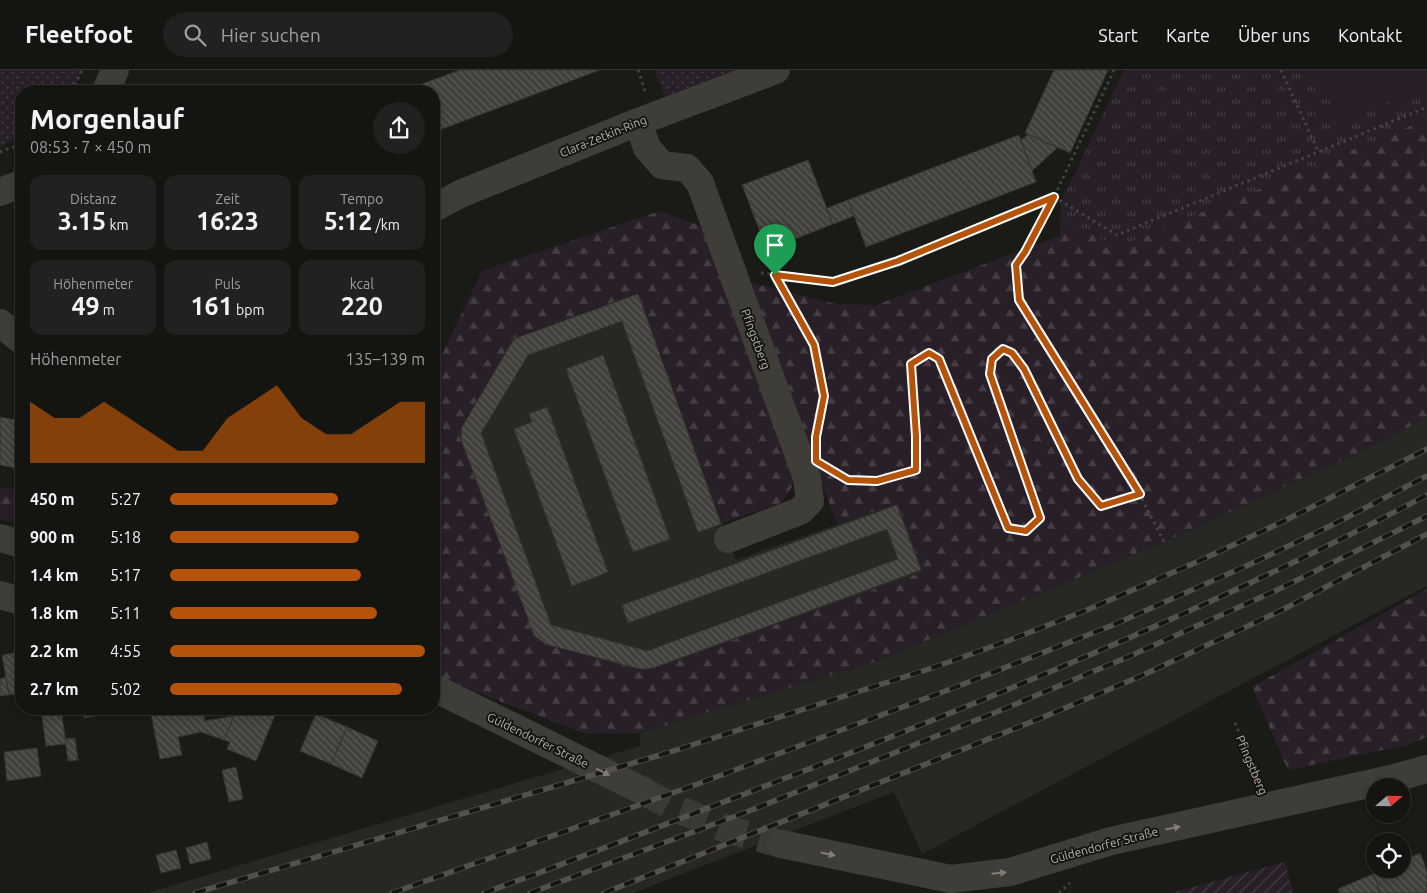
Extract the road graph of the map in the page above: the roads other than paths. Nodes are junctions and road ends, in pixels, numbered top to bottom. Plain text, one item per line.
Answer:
1 (116, 70) edge
2 (776, 70) edge
3 (109, 85) edge
4 (638, 122) junction
5 (15, 186) edge
6 (0, 192) edge
7 (440, 205) edge
8 (0, 323) edge
9 (15, 335) edge
10 (0, 538) edge
11 (728, 539) dead end
12 (15, 542) edge
13 (0, 595) edge
14 (15, 599) edge
15 (440, 691) edge
16 (1427, 769) edge
17 (643, 791) tunnel mouth
18 (781, 844) tunnel mouth

1 - 3 street
2 - 4 street, Clara-Zetkin-Ring
4 - 7 street, Clara-Zetkin-Ring
4 - 11 street, Pfingstberg
5 - 6 street
8 - 9 street
10 - 12 street
13 - 14 street
15 -> 17 street, Güldendorfer Straße
18 -> 16 street, Güldendorfer Straße

